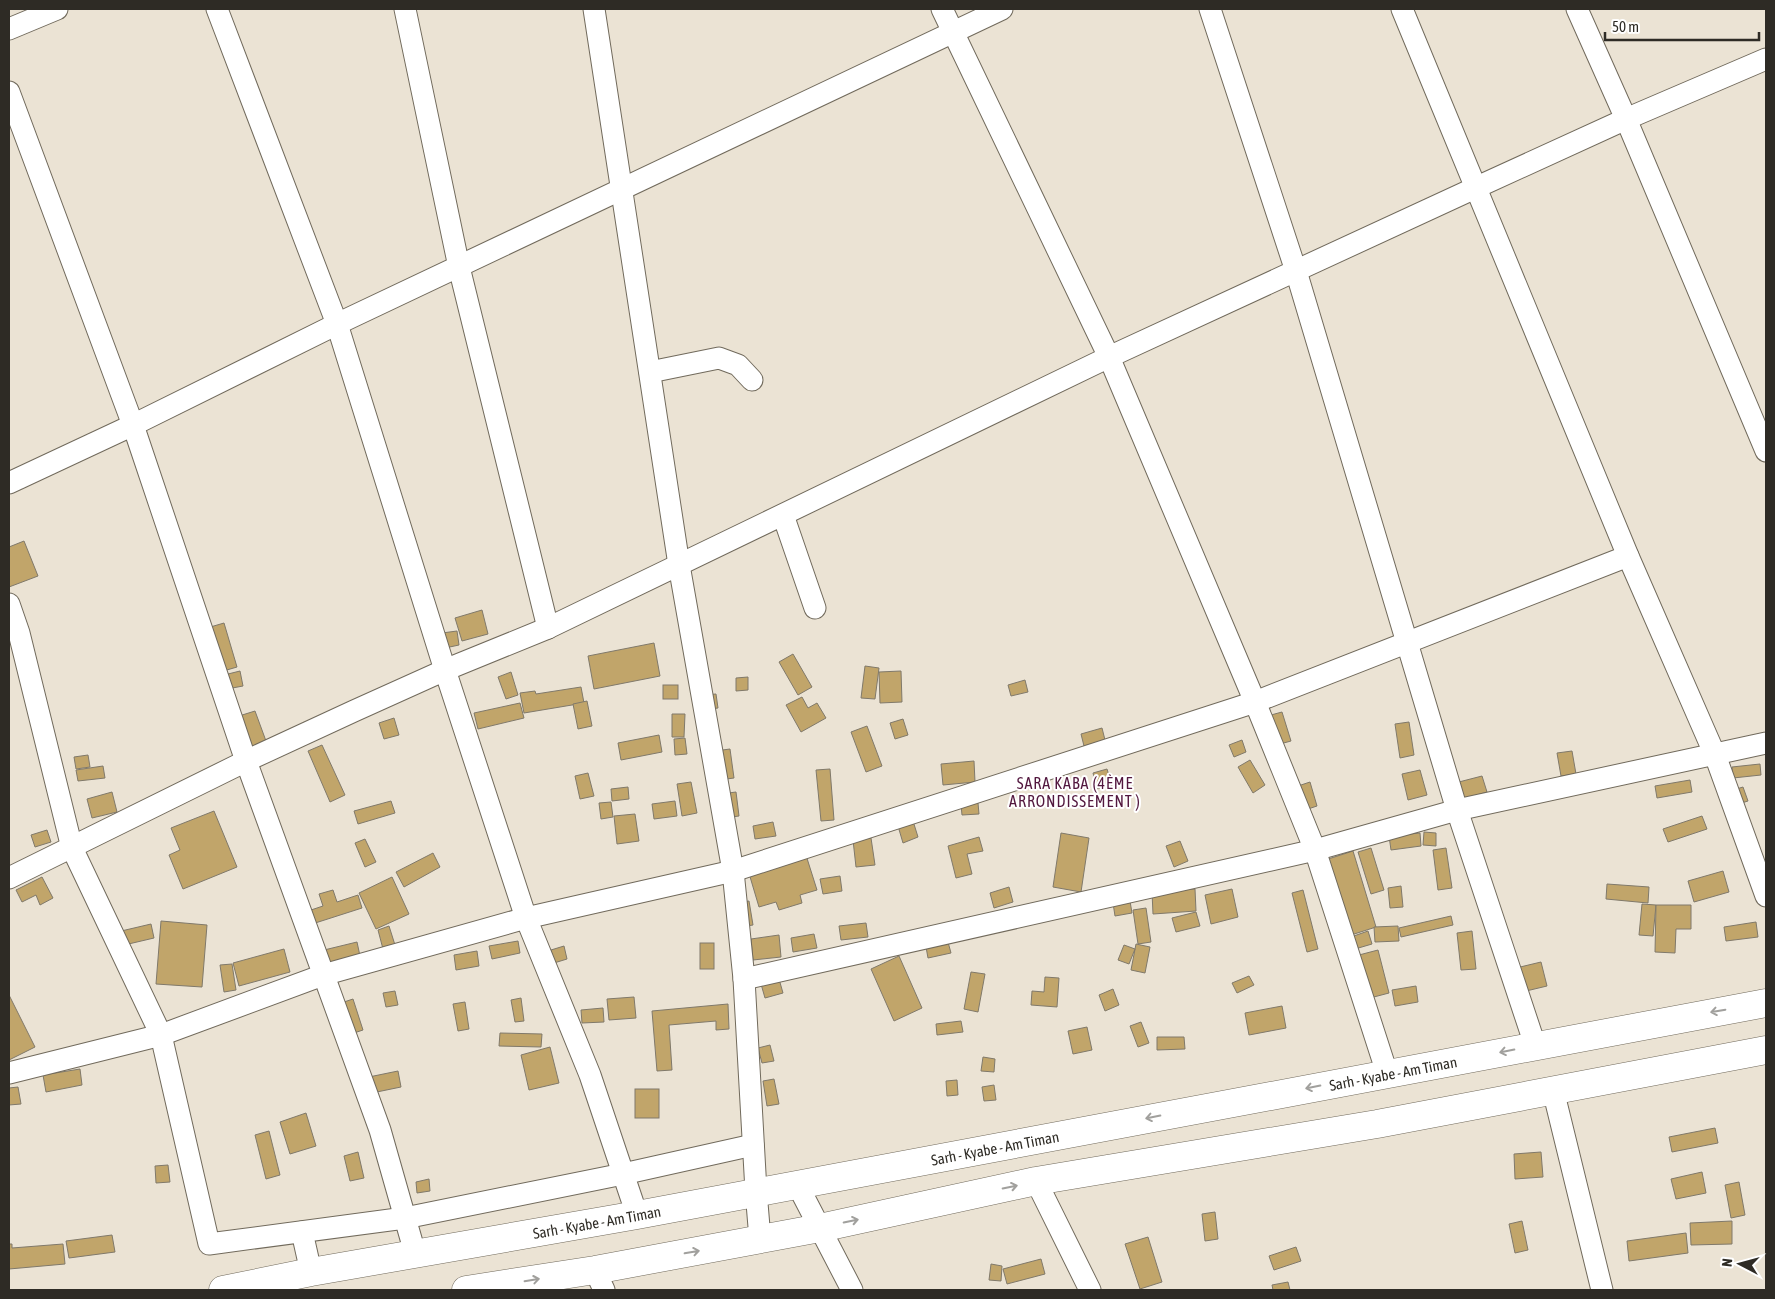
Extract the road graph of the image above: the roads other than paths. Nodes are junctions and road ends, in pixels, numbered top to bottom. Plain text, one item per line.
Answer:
1 (57, 9) edge
2 (217, 9) edge
3 (405, 9) edge
4 (594, 9) edge
5 (942, 9) edge
6 (1002, 9) edge
7 (1210, 9) edge
8 (1402, 9) edge
9 (1577, 9) edge
10 (9, 29) edge
11 (953, 32) junction
12 (1766, 59) edge
13 (9, 92) edge
14 (1626, 120) junction
15 (1475, 188) junction
16 (623, 190) junction
17 (459, 267) junction
18 (1296, 271) junction
19 (337, 324) junction
20 (1109, 357) junction
21 (650, 372) junction
22 (752, 380) dead end
23 (133, 426) junction
24 (1766, 451) edge
25 (9, 483) edge
26 (784, 514) junction
27 (1628, 556) junction
28 (679, 565) junction
29 (9, 604) edge
30 (815, 608) dead end
31 (548, 628) junction
32 (1407, 642) junction
33 (445, 670) junction
34 (1255, 702) junction
35 (1766, 743) edge
36 (1715, 755) junction
37 (246, 761) junction
38 (1457, 810) junction
39 (72, 848) junction
40 (1315, 850) junction
41 (733, 870) junction
42 (9, 878) edge
43 (1766, 896) edge
44 (526, 918) junction
45 (323, 975) junction
46 (744, 979) junction
47 (1766, 1003) edge
48 (161, 1034) junction
49 (1535, 1045) junction
50 (1766, 1050) edge
51 (9, 1073) edge
52 (1387, 1073) junction
53 (1553, 1090) junction
54 (753, 1145) junction
55 (623, 1174) junction
56 (1036, 1181) junction
57 (797, 1184) junction
58 (756, 1191) junction
59 (637, 1215) junction
60 (405, 1218) junction
61 (820, 1228) junction
62 (302, 1232) junction
63 (760, 1240) junction
64 (415, 1253) junction
65 (310, 1272) junction
66 (600, 1280) edge
67 (223, 1290) edge
68 (466, 1290) edge
69 (852, 1290) edge
70 (1090, 1290) edge
71 (1602, 1290) edge

1 - 10 street
2 - 19 street
3 - 17 street
4 - 16 street
5 - 11 street
6 - 11 street
7 - 18 street
8 - 15 street
9 - 14 street
11 - 16 street
11 - 20 street
12 - 14 street
13 - 23 street
14 - 15 street
14 - 24 street
15 - 18 street
15 - 27 street
16 - 17 street
16 - 21 street
17 - 19 street
17 - 31 street
18 - 20 street
18 - 32 street
19 - 23 street
19 - 33 street
20 - 26 street
20 - 34 street
21 - 22 street
21 - 28 street
23 - 25 street
23 - 37 street
26 - 28 street
26 - 30 street
27 - 32 street
27 - 36 street
28 - 31 street
28 - 41 street
29 - 39 street
31 - 33 street
32 - 34 street
32 - 38 street
33 - 37 street
33 - 44 street
34 - 40 street
34 - 41 street
35 - 36 street
36 - 38 street
36 - 43 street
37 - 39 street
37 - 45 street
38 - 40 street
38 - 49 street
39 - 42 street
39 - 48 street
40 - 46 street
40 - 52 street
41 - 44 street
41 - 46 street
44 - 45 street
44 - 55 street
45 - 48 street
45 - 60 street
46 - 54 street
47 -> 49 highway, Sarh - Kyabe - Am Timan
48 - 51 street
48 - 62 street
49 -> 52 highway, Sarh - Kyabe - Am Timan
50 - 53 highway
52 -> 57 highway, Sarh - Kyabe - Am Timan
53 - 56 highway
53 - 71 street
54 - 55 street
54 - 58 street
55 - 59 street
55 - 60 street
61 -> 56 highway
56 - 70 street
57 - 58 highway, Sarh - Kyabe - Am Timan
57 - 61 street
58 - 59 highway, Sarh - Kyabe - Am Timan
58 - 63 street
59 - 64 highway, Sarh - Kyabe - Am Timan
60 - 62 street
60 - 64 street
61 - 63 highway
61 - 69 street
62 - 65 street
66 -> 63 highway
64 - 65 highway, Sarh - Kyabe - Am Timan
65 - 67 highway, Sarh - Kyabe - Am Timan
68 -> 66 highway

